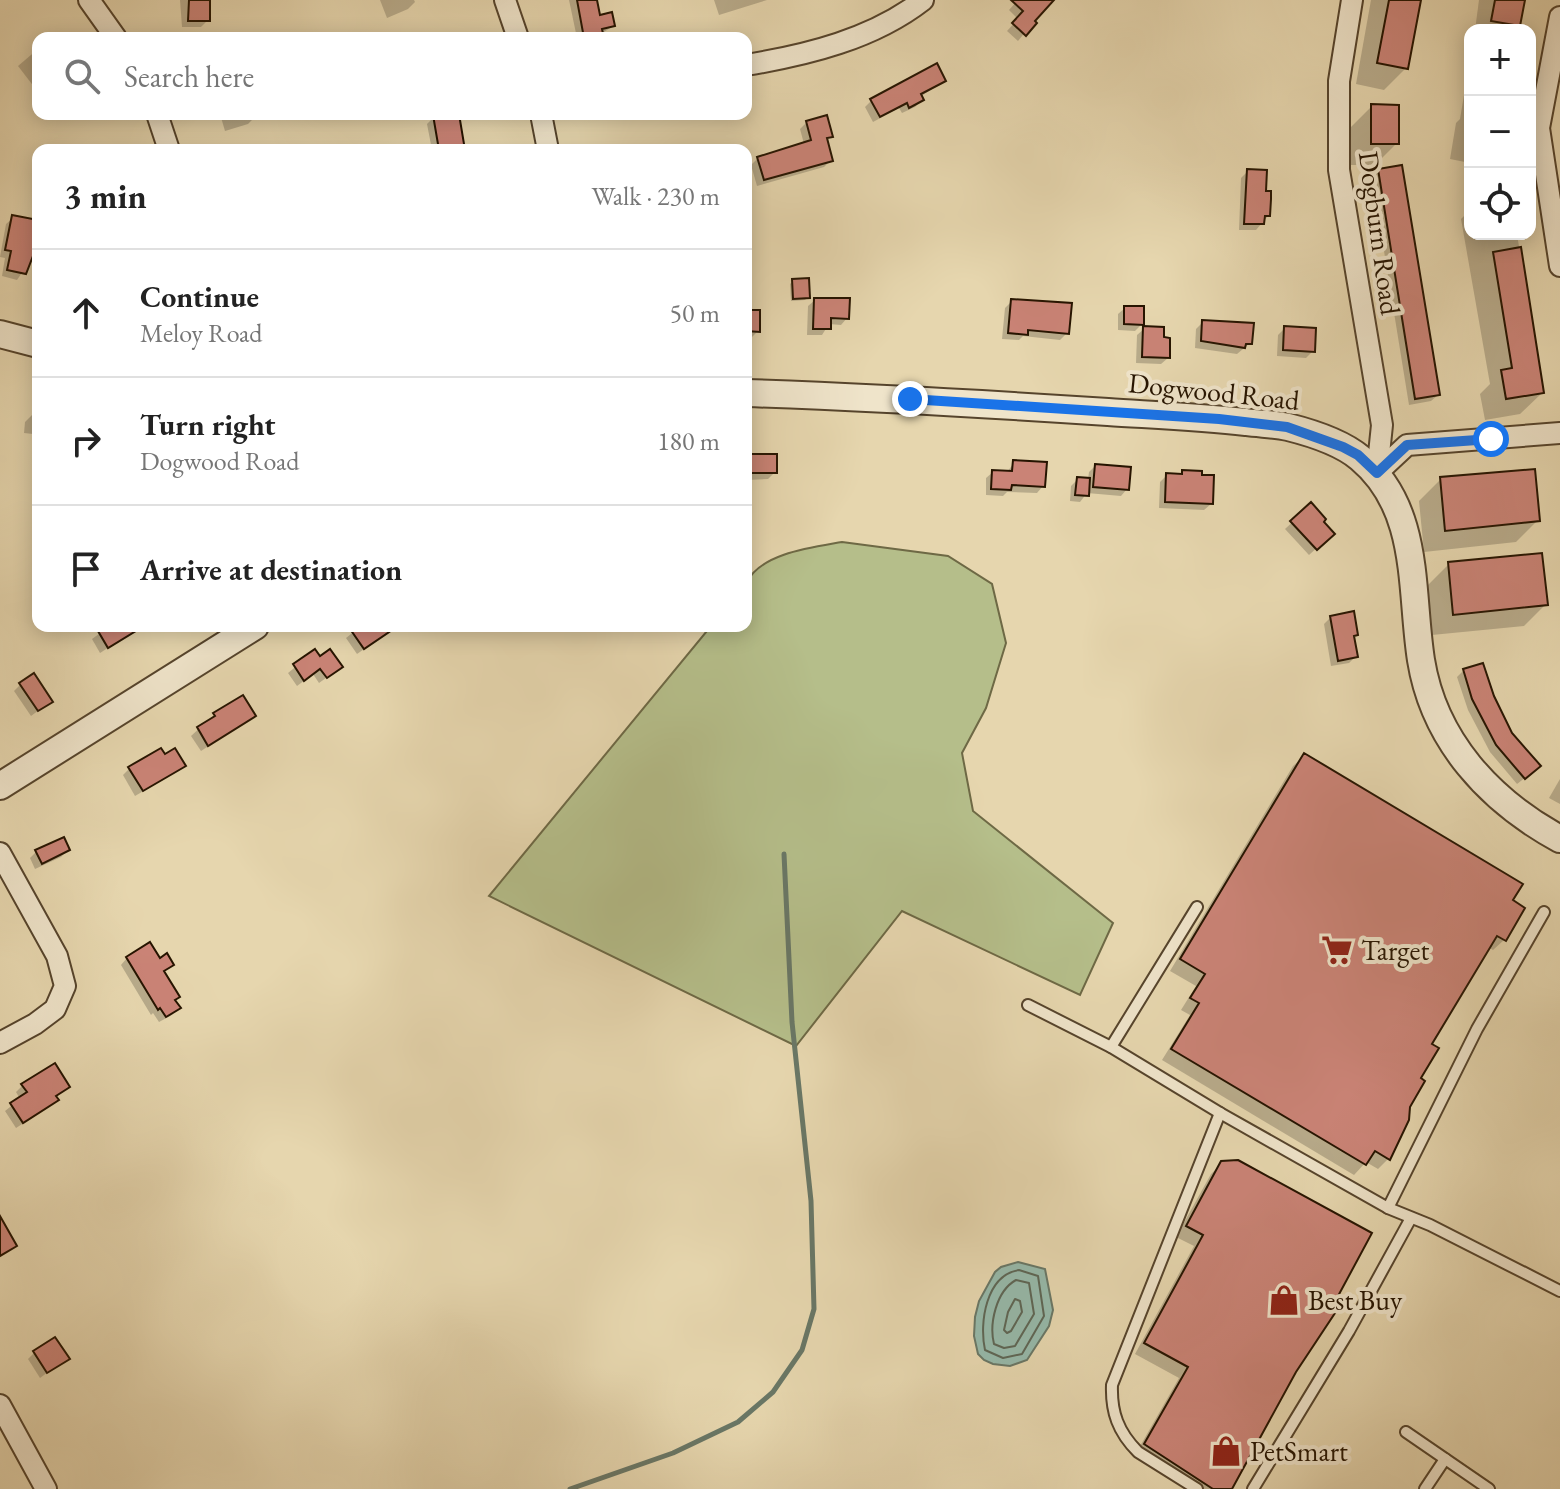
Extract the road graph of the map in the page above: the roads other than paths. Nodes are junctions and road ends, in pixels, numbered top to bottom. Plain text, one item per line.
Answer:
1 (89, 0) edge
2 (505, 0) edge
3 (923, 0) edge
4 (1352, 0) edge
5 (1560, 17) edge
6 (112, 32) edge
7 (516, 32) edge
8 (752, 64) edge
9 (159, 120) edge
10 (542, 120) edge
11 (167, 144) edge
12 (547, 144) edge
13 (1560, 266) edge
14 (0, 334) edge
15 (32, 342) edge
16 (752, 393) edge
17 (1560, 433) edge
18 (1377, 473) junction
19 (245, 632) edge
20 (0, 786) edge
21 (1560, 839) edge
22 (0, 853) edge
23 (1197, 907) dead end
24 (1544, 912) dead end
25 (1028, 1005) dead end
26 (0, 1043) edge
27 (1111, 1047) junction
28 (1220, 1113) junction
29 (1388, 1208) junction
30 (1411, 1218) junction
31 (1560, 1291) edge
32 (0, 1405) edge
33 (1406, 1432) dead end
34 (1445, 1459) junction
35 (46, 1489) edge
36 (1197, 1489) edge
37 (1253, 1489) edge
38 (1425, 1489) edge
39 (1489, 1489) edge

1 - 6 street
2 - 7 street
3 - 8 street
4 - 18 street, Dogburn Road
5 - 13 street
9 - 11 street
10 - 12 street
14 - 15 street
16 - 18 street, Dogwood Road
17 - 18 street
18 - 21 street, Dogwood Road
19 - 20 street
22 - 26 street
23 - 27 lane
24 - 29 lane
25 - 27 lane
27 - 28 lane
28 - 29 lane
28 - 36 lane
29 - 30 lane
30 - 31 lane
30 - 37 lane
32 - 35 street
33 - 34 lane
34 - 38 lane
34 - 39 lane

